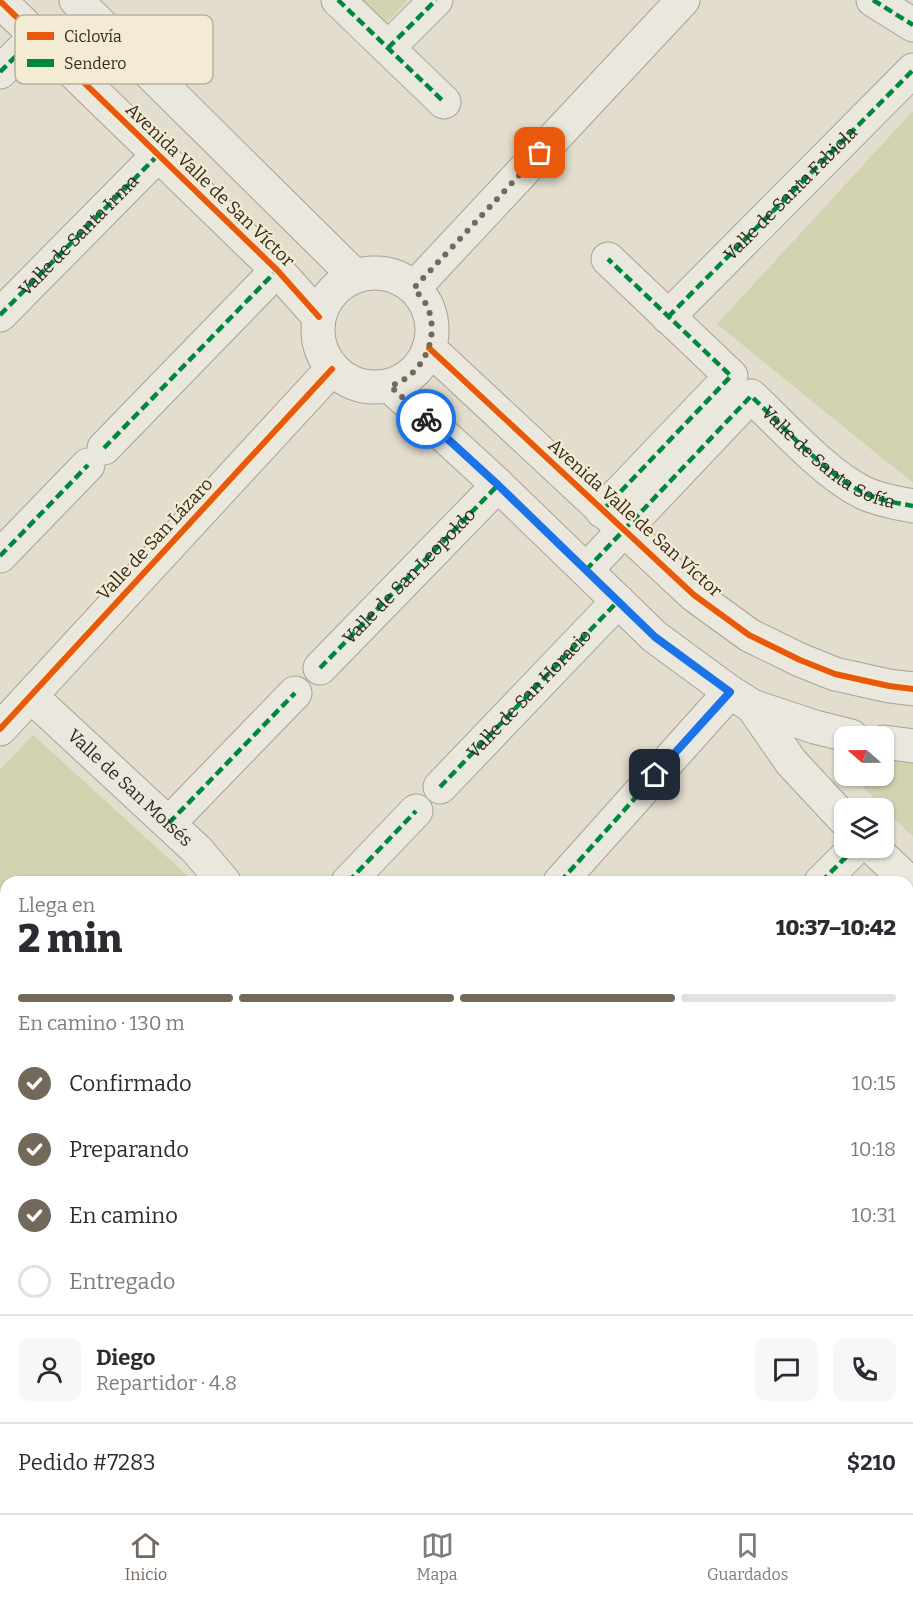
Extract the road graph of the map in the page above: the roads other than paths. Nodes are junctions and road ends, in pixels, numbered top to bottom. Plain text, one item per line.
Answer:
1 (76, 0) edge
2 (338, 0) edge
3 (436, 0) edge
4 (683, 0) edge
5 (873, 0) edge
6 (0, 1) edge
7 (91, 15) edge
8 (15, 16) edge
9 (913, 25) edge
10 (388, 48) junction
11 (15, 57) edge
12 (913, 70) edge
13 (0, 72) edge
14 (85, 84) edge
15 (161, 84) edge
16 (444, 102) dead end
17 (158, 155) junction
18 (608, 259) dead end
19 (277, 270) junction
20 (355, 276) junction
21 (414, 288) junction
22 (0, 315) edge
23 (319, 317) junction
24 (668, 317) junction
25 (429, 348) junction
26 (332, 369) junction
27 (390, 386) junction
28 (741, 386) junction
29 (498, 485) junction
30 (913, 506) edge
31 (613, 521) junction
32 (0, 556) edge
33 (586, 570) junction
34 (618, 601) junction
35 (320, 668) dead end
36 (913, 689) edge
37 (295, 693) dead end
38 (31, 696) junction
39 (741, 699) junction
40 (0, 729) edge
41 (834, 732) edge
42 (894, 743) edge
43 (913, 746) edge
44 (440, 786) dead end
45 (834, 808) edge
46 (416, 811) dead end
47 (169, 824) junction
48 (845, 858) edge
49 (884, 858) edge
50 (219, 876) edge
51 (354, 876) edge
52 (566, 876) edge
53 (827, 876) edge
54 (902, 876) edge

1 - 7 street, Avenida Valle de San Víctor
2 - 10 street
3 - 10 street
4 - 21 street
5 - 9 street
6 - 8 street, Avenida Valle de San Víctor
10 - 16 street
11 - 13 street
12 - 24 street, Valle de Santa Fabiola
14 - 17 street, Avenida Valle de San Víctor
15 - 20 street, Avenida Valle de San Víctor
17 - 19 street, Avenida Valle de San Víctor
17 - 22 street, Valle de Santa Irma
18 - 24 street, Valle de Santa Sofía
19 - 23 street, Avenida Valle de San Víctor
19 - 32 street
20 - 21 street
20 - 23 street
21 - 25 street
23 - 26 street
24 - 28 street, Valle de Santa Sofía
25 - 27 street
25 - 31 street, Avenida Valle de San Víctor
26 - 27 street
26 - 38 street, Valle de San Lázaro
27 - 29 street
28 - 30 street, Valle de Santa Sofía
28 - 31 street
29 - 33 street
29 - 35 street, Valle de San Leopoldo
31 - 33 street
31 - 36 street, Avenida Valle de San Víctor
33 - 34 street
34 - 39 street
34 - 44 street, Valle de San Horacio
37 - 47 street
38 - 40 street, Valle de San Lázaro
38 - 47 street, Valle de San Moisés
39 - 41 street
39 - 45 street
39 - 52 street
42 - 43 street
46 - 51 street
47 - 50 street, Valle de San Moisés
48 - 53 street
49 - 54 street

